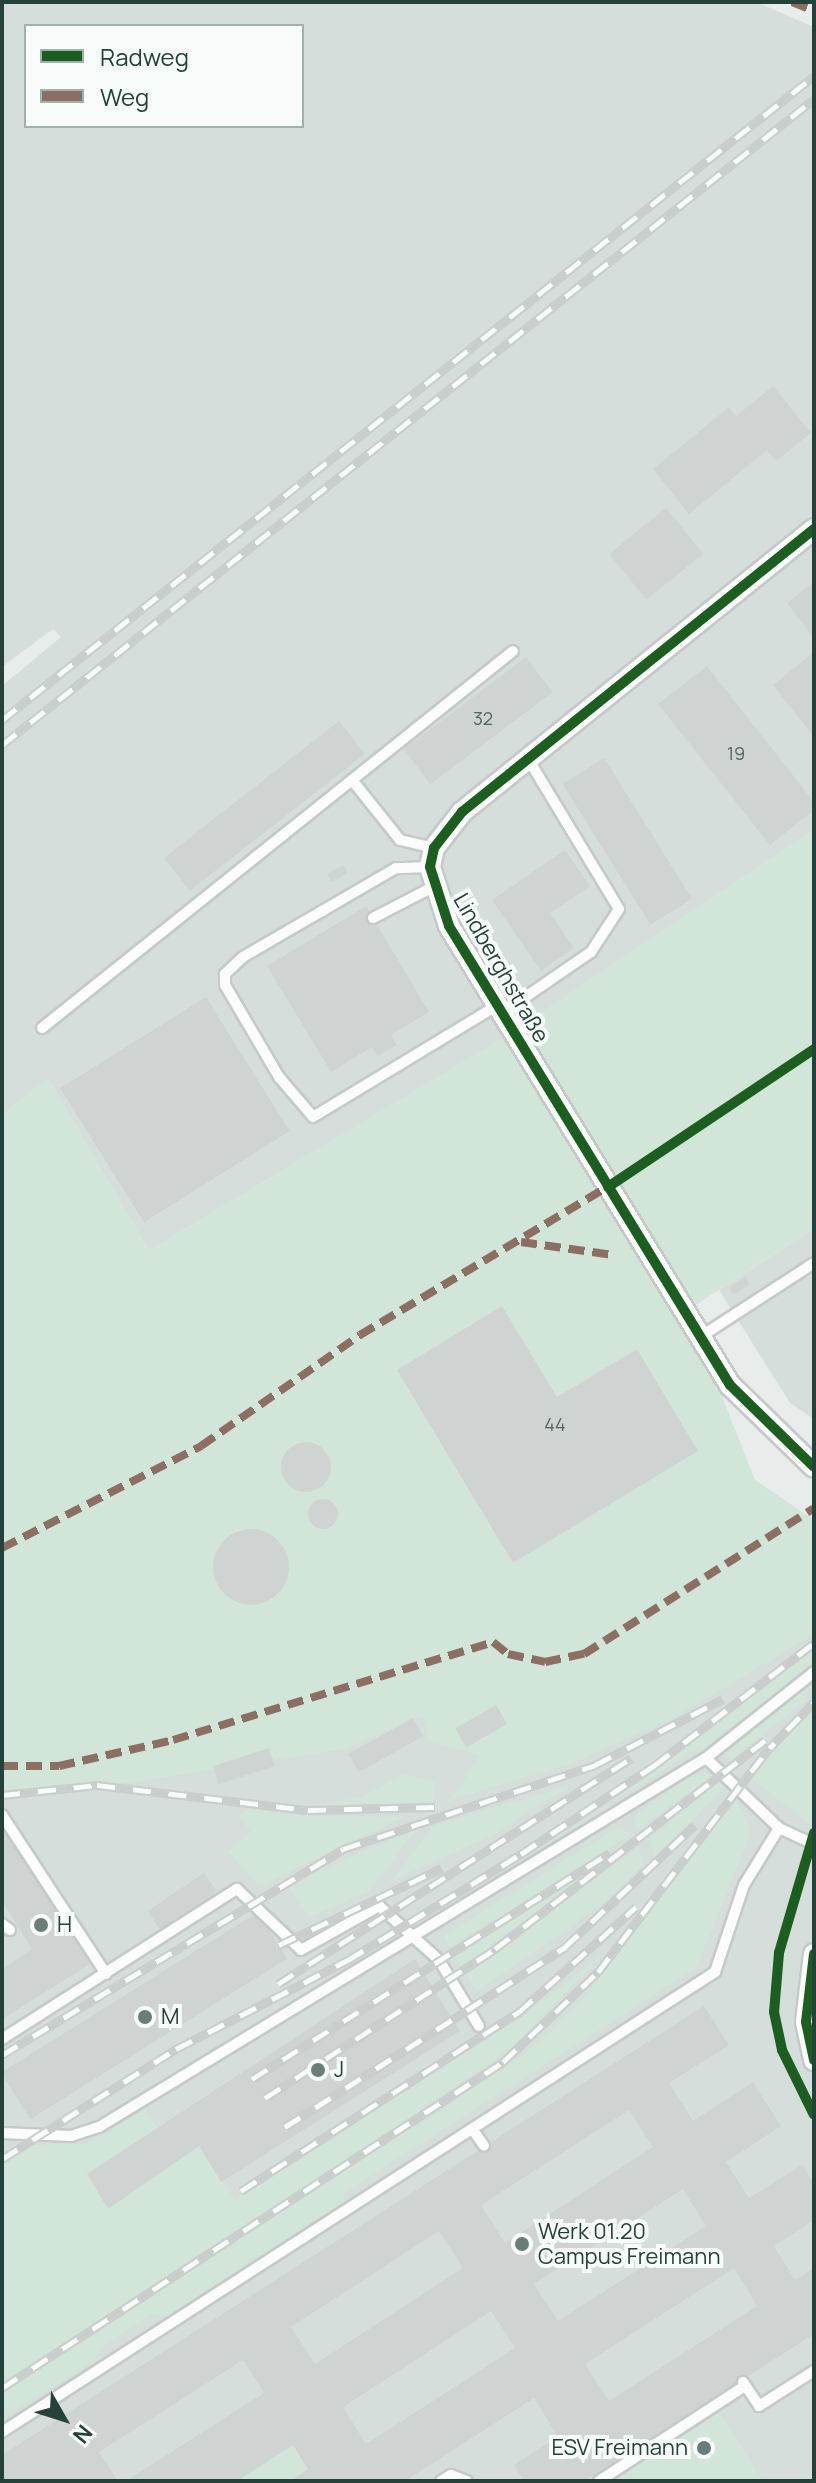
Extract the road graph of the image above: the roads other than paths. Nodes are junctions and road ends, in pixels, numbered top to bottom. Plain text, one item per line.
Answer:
1 (814, 529) edge
2 (513, 651) dead end
3 (528, 759) junction
4 (352, 780) junction
5 (433, 867) junction
6 (373, 918) dead end
7 (500, 1009) junction
8 (42, 1028) dead end
9 (814, 1263) edge
10 (700, 1337) junction
11 (814, 1467) edge
12 (814, 1672) edge
13 (706, 1758) junction
14 (2, 1815) edge
15 (779, 1828) junction
16 (814, 1844) edge
17 (417, 1939) junction
18 (814, 1954) edge
19 (106, 1974) junction
20 (479, 2026) dead end
21 (2, 2039) edge
22 (814, 2060) edge
23 (473, 2130) junction
24 (2, 2133) edge
25 (484, 2146) dead end
26 (814, 2371) edge
27 (2, 2432) edge
28 (441, 2481) edge
29 (467, 2481) edge
30 (599, 2481) edge

1 - 3 street
2 - 4 lane
3 - 5 street
3 - 7 lane
4 - 5 lane
4 - 8 lane
5 - 6 lane
5 - 7 street, Lindberghstraße
5 - 7 lane
7 - 10 street, Lindberghstraße
9 - 10 lane
10 - 11 street, Lindberghstraße
12 - 13 lane
13 - 15 lane
13 - 17 lane
14 - 19 lane
15 - 16 lane
15 - 23 lane
17 - 19 lane
17 - 20 lane
17 - 24 lane
18 - 22 street
19 - 21 lane
23 - 25 lane
23 - 27 lane
26 - 30 lane
28 - 29 lane

